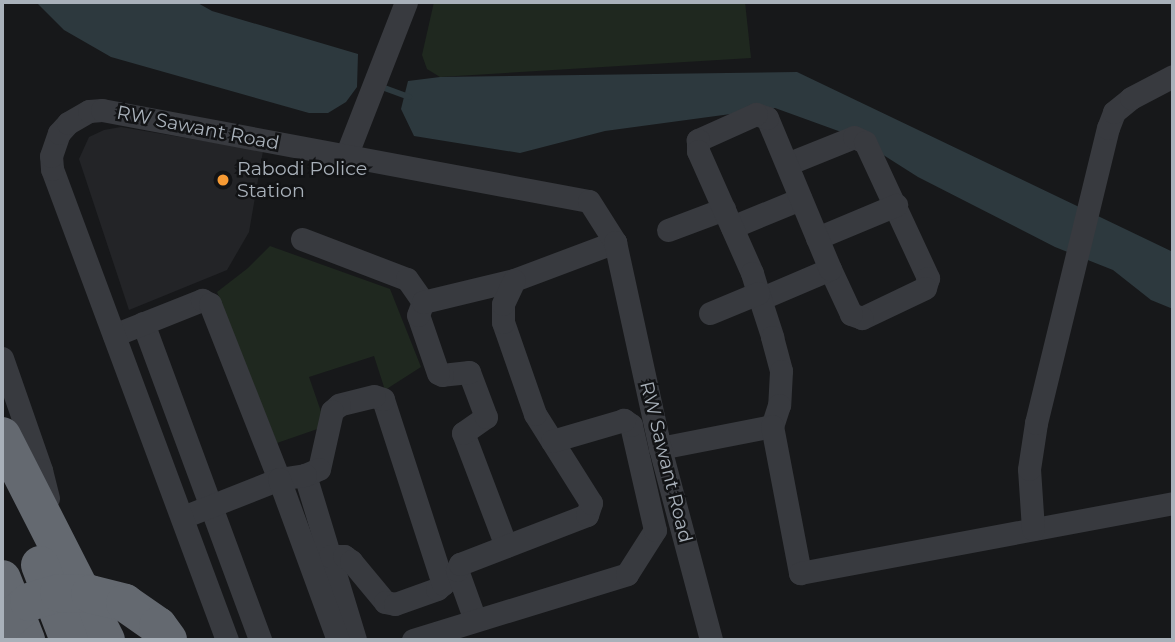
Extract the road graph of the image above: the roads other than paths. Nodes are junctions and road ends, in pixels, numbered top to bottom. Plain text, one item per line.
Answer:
1 (406, 2) edge
2 (1173, 76) edge
3 (346, 156) junction
4 (787, 164) junction
5 (800, 199) junction
6 (896, 205) junction
7 (728, 218) junction
8 (668, 230) dead end
9 (817, 238) junction
10 (302, 239) dead end
11 (615, 242) junction
12 (830, 269) junction
13 (514, 280) junction
14 (759, 296) junction
15 (424, 302) junction
16 (710, 313) dead end
17 (143, 323) junction
18 (114, 335) junction
19 (2, 358) edge
20 (772, 426) junction
21 (2, 436) edge
22 (552, 441) junction
23 (660, 448) junction
24 (2, 461) edge
25 (305, 475) junction
26 (279, 479) junction
27 (1173, 503) edge
28 (209, 506) junction
29 (183, 517) junction
30 (1033, 529) junction
31 (506, 546) junction
32 (59, 547) junction
33 (330, 556) junction
34 (2, 579) edge
35 (475, 620) junction
36 (2, 625) edge
37 (26, 640) edge
38 (69, 640) edge
39 (106, 640) edge
40 (168, 640) edge
41 (227, 640) edge
42 (260, 640) edge
43 (338, 640) edge
44 (355, 640) edge
45 (413, 640) edge
46 (711, 640) edge

1 - 3 street
2 - 30 street
3 - 11 street, RW Sawant Road
3 - 18 street, RW Sawant Road
4 - 5 street
4 - 6 street
4 - 7 street
5 - 7 street
5 - 9 street
6 - 9 street
6 - 12 street
7 - 8 street
7 - 14 street
9 - 12 street
10 - 15 street
11 - 13 street
11 - 23 street, RW Sawant Road
12 - 14 street
13 - 15 street
13 - 22 street
14 - 16 street
14 - 20 street
15 - 31 street
17 - 18 street
17 - 26 street
17 - 28 street
18 - 29 street, RW Sawant Road
19 - 32 street
20 - 23 street
20 - 30 street
21 - 32 highway
22 - 31 street
22 - 35 street
23 - 46 street, RW Sawant Road
24 - 38 highway
25 - 26 street
25 - 33 street
25 - 33 street
26 - 28 street
26 - 43 street
27 - 30 street
28 - 29 street
28 - 42 street
29 - 41 street, RW Sawant Road
31 - 35 street
32 - 39 highway
33 - 44 street
34 - 37 highway
35 - 45 street
36 - 40 highway, bridge

